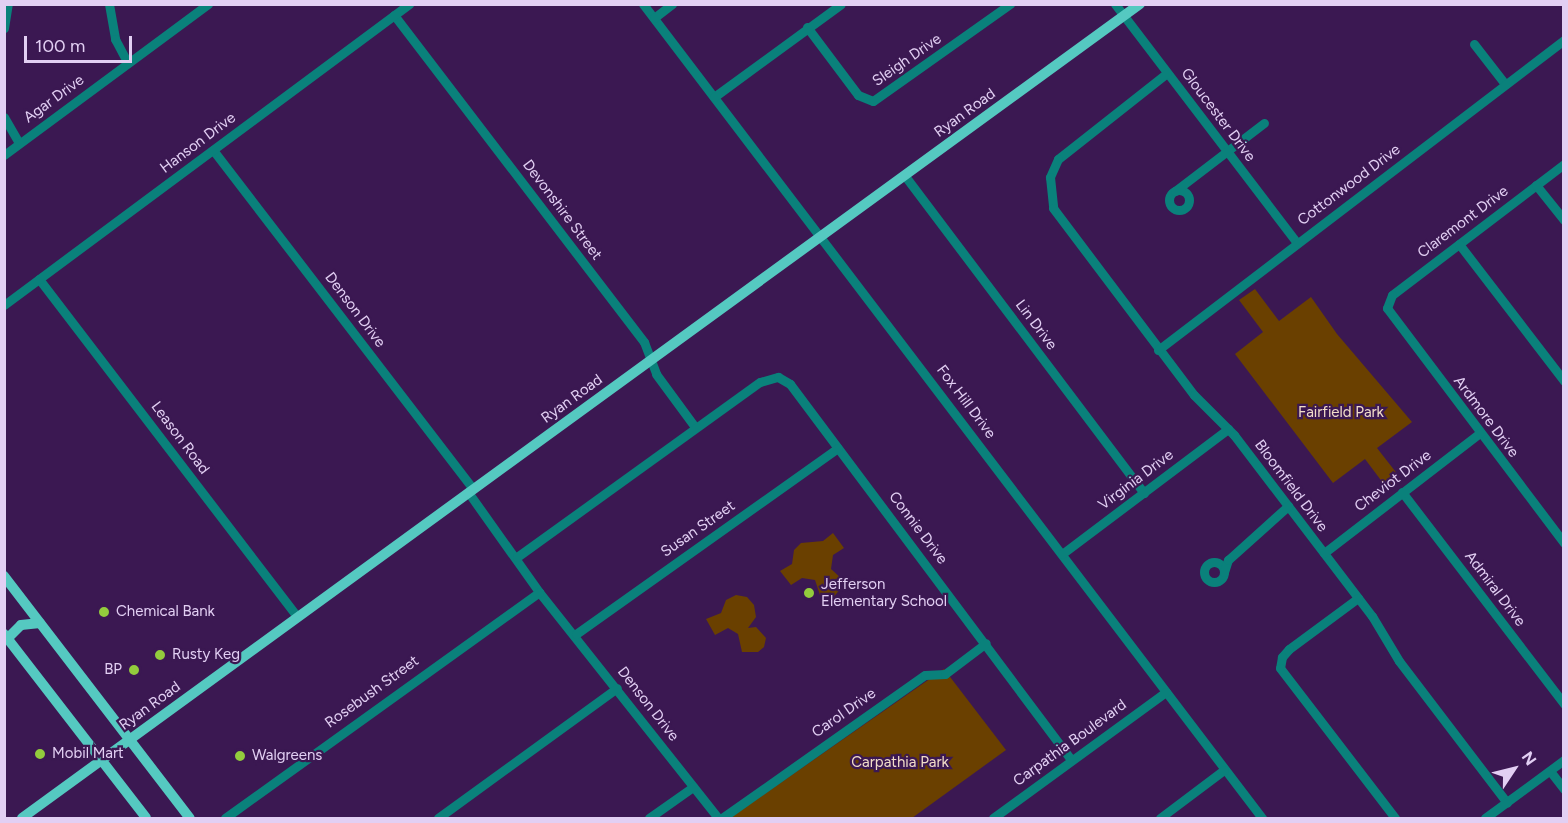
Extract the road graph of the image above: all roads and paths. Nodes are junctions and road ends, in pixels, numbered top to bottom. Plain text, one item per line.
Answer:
1 (8, 4) edge
2 (109, 4) edge
3 (208, 4) edge
4 (409, 4) edge
5 (643, 4) edge
6 (672, 4) edge
7 (841, 4) edge
8 (1010, 4) edge
9 (1115, 4) edge
10 (1140, 4) edge
11 (394, 15) junction
12 (1124, 16) junction
13 (654, 18) junction
14 (807, 27) junction
15 (4, 28) edge
16 (1474, 44) dead end
17 (1562, 46) edge
18 (128, 63) junction
19 (1167, 73) junction
20 (1505, 84) junction
21 (714, 97) junction
22 (4, 117) edge
23 (1263, 123) dead end
24 (19, 143) junction
25 (213, 150) junction
26 (1227, 151) junction
27 (4, 155) edge
28 (1563, 164) edge
29 (904, 176) junction
30 (1189, 183) junction
31 (1536, 185) junction
32 (1175, 191) junction
33 (1189, 199) junction
34 (1563, 220) edge
35 (822, 236) junction
36 (1297, 243) junction
37 (1459, 244) junction
38 (39, 279) junction
39 (4, 305) edge
40 (1387, 308) joint
41 (1158, 350) junction
42 (651, 359) junction
43 (1563, 381) edge
44 (695, 427) junction
45 (1228, 429) junction
46 (1480, 433) junction
47 (838, 448) junction
48 (470, 491) junction
49 (1402, 492) junction
50 (1144, 493) junction
51 (1288, 506) junction
52 (1563, 543) edge
53 (1324, 553) junction
54 (1062, 554) junction
55 (517, 556) junction
56 (1228, 560) junction
57 (1216, 563) junction
58 (1224, 572) junction
59 (4, 576) edge
60 (539, 591) junction
61 (1358, 598) junction
62 (297, 616) junction
63 (40, 623) junction
64 (576, 634) junction
65 (6, 636) edge
66 (986, 643) junction
67 (617, 688) junction
68 (1166, 692) junction
69 (1563, 704) edge
70 (130, 739) junction
71 (101, 760) junction
72 (1071, 760) junction
73 (1563, 760) edge
74 (1224, 770) junction
75 (1550, 771) junction
76 (693, 787) junction
77 (1563, 789) edge
78 (1507, 802) junction
79 (22, 819) edge
80 (146, 819) edge
81 (190, 819) edge
82 (225, 819) edge
83 (438, 819) edge
84 (649, 819) edge
85 (720, 819) edge
86 (993, 819) edge
87 (1160, 819) edge
88 (1262, 819) edge
89 (1395, 819) edge
90 (1485, 819) edge

1 - 15 street
2 - 18 street
3 - 18 street, Agar Drive
4 - 11 street, Hanson Drive
5 - 13 street, Fox Hill Drive
6 - 13 street
7 - 14 street
8 - 14 street, Sleigh Drive
9 - 12 street, Gloucester Drive
10 - 12 main road, Ryan Road
11 - 25 street, Hanson Drive
11 - 42 street, Devonshire Street
12 - 19 street, Gloucester Drive
12 - 29 main road, Ryan Road
13 - 21 street, Fox Hill Drive
14 - 21 street
16 - 20 street
17 - 20 street, Cottonwood Drive
18 - 24 street, Agar Drive
19 - 26 street, Gloucester Drive
19 - 41 street, Bloomfield Drive
20 - 36 street, Cottonwood Drive
21 - 35 street, Fox Hill Drive
22 - 24 street
23 - 26 street
24 - 27 street, Agar Drive
25 - 38 street, Hanson Drive
25 - 48 street, Denson Drive
26 - 30 street
26 - 36 street, Gloucester Drive
28 - 31 street, Claremont Drive
29 - 35 main road, Ryan Road
29 - 50 street, Lin Drive
30 - 32 street
30 - 33 street
31 - 34 street
31 - 37 street, Claremont Drive
32 - 33 street
32 - 33 street
35 - 42 main road, Ryan Road
35 - 54 street, Fox Hill Drive
36 - 41 street, Cottonwood Drive
37 - 40 street, Claremont Drive
37 - 43 street
38 - 39 street, Hanson Drive
38 - 62 street, Leason Road
40 - 46 street, Ardmore Drive
41 - 45 street, Bloomfield Drive
42 - 44 street, Devonshire Street
42 - 48 main road, Ryan Road
44 - 47 street, Connie Drive
44 - 55 street
45 - 50 street, Virginia Drive
45 - 51 street, Bloomfield Drive
46 - 49 street, Cheviot Drive
46 - 52 street, Ardmore Drive
47 - 64 street, Susan Street
47 - 66 street, Connie Drive
48 - 55 street, Denson Drive
48 - 62 main road, Ryan Road
49 - 53 street, Cheviot Drive
49 - 69 street, Admiral Drive
50 - 54 street, Virginia Drive
51 - 53 street, Bloomfield Drive
51 - 56 street
53 - 61 street, Bloomfield Drive
54 - 68 street, Fox Hill Drive
55 - 60 street, Denson Drive
56 - 57 street
56 - 58 street
57 - 58 street
57 - 58 street
59 - 63 main road
60 - 64 street, Denson Drive
60 - 82 street, Rosebush Street
61 - 78 street, Bloomfield Drive
61 - 89 street
62 - 70 main road, Ryan Road
63 - 65 main road
63 - 70 main road
64 - 67 street, Denson Drive
65 - 71 main road
66 - 72 street, Connie Drive
66 - 85 street, Carol Drive
67 - 76 street, Denson Drive
67 - 83 street
68 - 72 street, Carpathia Boulevard
68 - 74 street, Fox Hill Drive
70 - 71 main road, Ryan Road
70 - 81 main road
71 - 79 main road, Ryan Road
71 - 80 main road
72 - 86 street, Carpathia Boulevard
73 - 75 street
74 - 87 street
74 - 88 street, Fox Hill Drive
75 - 77 street
75 - 78 street
76 - 84 street
76 - 85 street, Denson Drive
78 - 90 street

